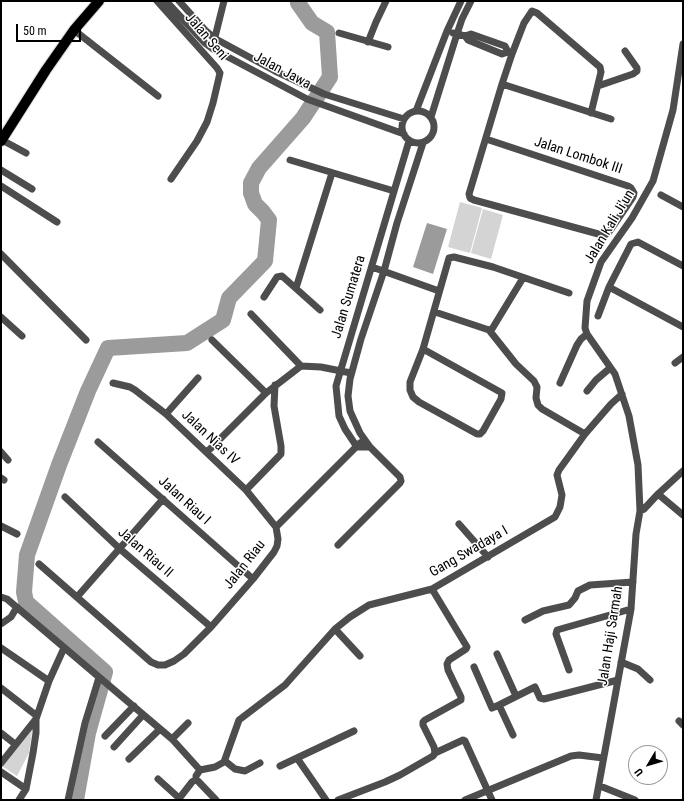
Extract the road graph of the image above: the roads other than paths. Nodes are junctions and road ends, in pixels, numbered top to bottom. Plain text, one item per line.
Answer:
1 (98, 1) edge
2 (157, 1) edge
3 (166, 1) edge
4 (179, 1) edge
5 (224, 1) edge
6 (386, 1) edge
7 (461, 1) edge
8 (471, 1) edge
9 (74, 30) junction
10 (447, 31) junction
11 (339, 33) dead end
12 (457, 34) junction
13 (214, 38) junction
14 (368, 42) junction
15 (683, 44) edge
16 (388, 47) dead end
17 (213, 49) junction
18 (625, 51) dead end
19 (510, 53) junction
20 (502, 84) junction
21 (307, 86) junction
22 (598, 86) junction
23 (158, 96) dead end
24 (304, 98) junction
25 (416, 111) junction
26 (591, 112) junction
27 (431, 117) junction
28 (404, 119) junction
29 (611, 119) dead end
30 (404, 134) junction
31 (2, 135) edge
32 (486, 139) junction
33 (409, 141) junction
34 (422, 143) junction
35 (26, 153) dead end
36 (290, 160) dead end
37 (1, 170) edge
38 (332, 173) junction
39 (171, 179) dead end
40 (1, 186) edge
41 (32, 189) dead end
42 (394, 191) junction
43 (660, 195) dead end
44 (683, 207) edge
45 (57, 222) dead end
46 (1, 254) edge
47 (683, 266) edge
48 (372, 267) junction
49 (384, 271) junction
50 (523, 278) junction
51 (609, 287) junction
52 (296, 288) junction
53 (439, 292) junction
54 (569, 293) dead end
55 (264, 297) dead end
56 (320, 310) dead end
57 (435, 312) junction
58 (251, 314) dead end
59 (598, 316) dead end
60 (1, 317) edge
61 (683, 328) edge
62 (489, 330) junction
63 (587, 334) junction
64 (22, 336) dead end
65 (86, 340) dead end
66 (212, 340) dead end
67 (423, 349) junction
68 (683, 357) edge
69 (675, 363) dead end
70 (301, 366) junction
71 (610, 368) junction
72 (340, 371) junction
73 (351, 373) junction
74 (198, 378) dead end
75 (113, 383) dead end
76 (560, 383) dead end
77 (275, 385) junction
78 (587, 391) dead end
79 (266, 393) junction
80 (622, 394) junction
81 (166, 414) junction
82 (585, 434) junction
83 (365, 439) junction
84 (98, 442) dead end
85 (357, 446) junction
86 (370, 447) junction
87 (1, 452) edge
88 (208, 452) junction
89 (8, 460) dead end
90 (683, 471) edge
91 (246, 490) junction
92 (658, 494) junction
93 (64, 497) dead end
94 (163, 499) junction
95 (640, 511) junction
96 (683, 515) edge
97 (459, 524) dead end
98 (1, 526) edge
99 (276, 528) junction
100 (17, 534) dead end
101 (338, 545) dead end
102 (120, 549) junction
103 (488, 557) junction
104 (39, 564) dead end
105 (252, 579) junction
106 (633, 582) junction
107 (432, 589) junction
108 (1, 597) edge
109 (77, 597) junction
110 (17, 608) junction
111 (632, 609) junction
112 (525, 620) dead end
113 (1, 624) edge
114 (211, 627) junction
115 (335, 630) junction
116 (1, 648) edge
117 (64, 648) junction
118 (496, 654) dead end
119 (360, 656) dead end
120 (621, 662) junction
121 (474, 667) dead end
122 (569, 670) dead end
123 (100, 679) junction
124 (618, 680) junction
125 (650, 680) dead end
126 (48, 681) junction
127 (1, 688) edge
128 (516, 696) junction
129 (499, 705) junction
130 (134, 706) junction
131 (143, 715) junction
132 (36, 717) junction
133 (188, 723) dead end
134 (160, 728) junction
135 (354, 731) dead end
136 (1, 733) edge
137 (513, 734) dead end
138 (105, 736) dead end
139 (172, 739) junction
140 (15, 744) junction
141 (114, 747) dead end
142 (436, 753) junction
143 (297, 758) junction
144 (603, 758) junction
145 (130, 759) dead end
146 (225, 761) junction
147 (1, 763) edge
148 (260, 763) dead end
149 (280, 766) dead end
150 (200, 770) junction
151 (1, 772) edge
152 (158, 779) dead end
153 (196, 779) junction
154 (600, 786) junction
155 (26, 789) junction
156 (488, 791) junction
157 (178, 799) edge
158 (19, 800) edge
159 (68, 800) edge
160 (215, 800) edge
161 (326, 800) edge
162 (338, 800) edge
163 (465, 800) edge
164 (492, 800) edge
165 (596, 800) edge
166 (634, 800) edge

1 - 9 main road
2 - 39 street, Jalan Seni
3 - 17 street, Jalan Jawa
4 - 13 street, Jalan Jawa
5 - 13 street
6 - 14 street
7 - 10 street
8 - 12 street
9 - 23 street
9 - 31 main road
10 - 12 street
10 - 25 street
11 - 14 street
12 - 19 street
12 - 27 street
13 - 17 street
13 - 21 street, Jalan Jawa
14 - 16 street
15 - 63 street, Jalan Kali Ji'un
17 - 24 street, Jalan Jawa
18 - 22 street
19 - 20 street
19 - 22 street
20 - 26 street
20 - 32 street
21 - 24 street
21 - 28 street, Jalan Jawa
22 - 26 street
24 - 30 street, Jalan Jawa
25 - 27 street
25 - 28 street
26 - 29 street
27 - 34 street
28 - 30 street
30 - 33 street
31 - 35 street
32 - 32 street, Jalan Lombok III
33 - 34 street
33 - 42 street, Jalan Sumatera
34 - 49 street, Jalan Sumatera
36 - 38 street
37 - 41 street
38 - 42 street
38 - 52 street
40 - 45 street
42 - 48 street, Jalan Sumatera
43 - 44 street
46 - 65 street
47 - 51 street
48 - 49 street
48 - 72 street, Jalan Sumatera
49 - 53 street
49 - 73 street, Jalan Sumatera
50 - 53 street
50 - 54 street
50 - 62 street
51 - 59 street
51 - 61 street
52 - 55 street
52 - 56 street
53 - 57 street
57 - 62 street
57 - 67 street
58 - 70 street
60 - 64 street
62 - 82 street
63 - 71 street
63 - 76 street
66 - 79 street
67 - 67 street
68 - 69 street
70 - 72 street
70 - 77 street
71 - 78 street
71 - 80 street
72 - 73 street
72 - 85 street, Jalan Sumatera
73 - 83 street, Jalan Sumatera
74 - 81 street
75 - 81 street, Jalan Nias IV
77 - 79 street
77 - 91 street
79 - 88 street
80 - 82 street, Gang Swadaya I
80 - 95 street
81 - 88 street, Jalan Nias IV
82 - 103 street, Gang Swadaya I
83 - 85 street, Jalan Riau
83 - 86 street, Jalan Sumatera
84 - 94 street, Jalan Riau I
85 - 86 street
85 - 99 street, Jalan Riau
86 - 101 street, Jalan Sumatera
87 - 89 street
88 - 91 street, Jalan Nias IV
90 - 92 street
91 - 99 street, Jalan Nias IV
92 - 95 street
92 - 96 street
93 - 102 street, Jalan Riau II
94 - 102 street
94 - 105 street, Jalan Riau I
95 - 106 street, Jalan Haji Sarmah
97 - 103 street
98 - 100 street
99 - 105 street, Jalan Riau
102 - 109 street
102 - 114 street, Jalan Riau II
103 - 107 street, Gang Swadaya I
104 - 109 street
105 - 114 street, Jalan Riau
106 - 111 street, Jalan Haji Sarmah
106 - 112 street
107 - 115 street, Gang Swadaya I
107 - 142 street
108 - 110 street
109 - 114 street, Jalan Riau
110 - 113 street
110 - 117 street
111 - 120 street, Jalan Haji Sarmah
111 - 122 street
115 - 119 street
115 - 146 street, Gang Swadaya I
116 - 126 street
117 - 123 street
117 - 126 street
118 - 128 street
120 - 124 street, Jalan Haji Sarmah
120 - 125 street
121 - 129 street
123 - 130 street
123 - 159 street
124 - 128 street
124 - 144 street, Jalan Haji Sarmah
126 - 132 street
127 - 132 street
128 - 129 street
129 - 137 street
130 - 131 street
130 - 138 street
131 - 134 street
131 - 141 street
132 - 140 street
132 - 155 street
133 - 139 street
134 - 139 street
134 - 145 street
135 - 143 street
136 - 140 street
139 - 150 street
140 - 147 street
142 - 156 street
142 - 162 street
143 - 149 street
143 - 161 street
144 - 154 street, Jalan Haji Sarmah
144 - 156 street
146 - 148 street
146 - 150 street
150 - 153 street
151 - 155 street
152 - 157 street
153 - 157 street
153 - 160 street
154 - 165 street, Jalan Haji Sarmah
154 - 166 street
155 - 158 street
156 - 163 street
156 - 164 street

